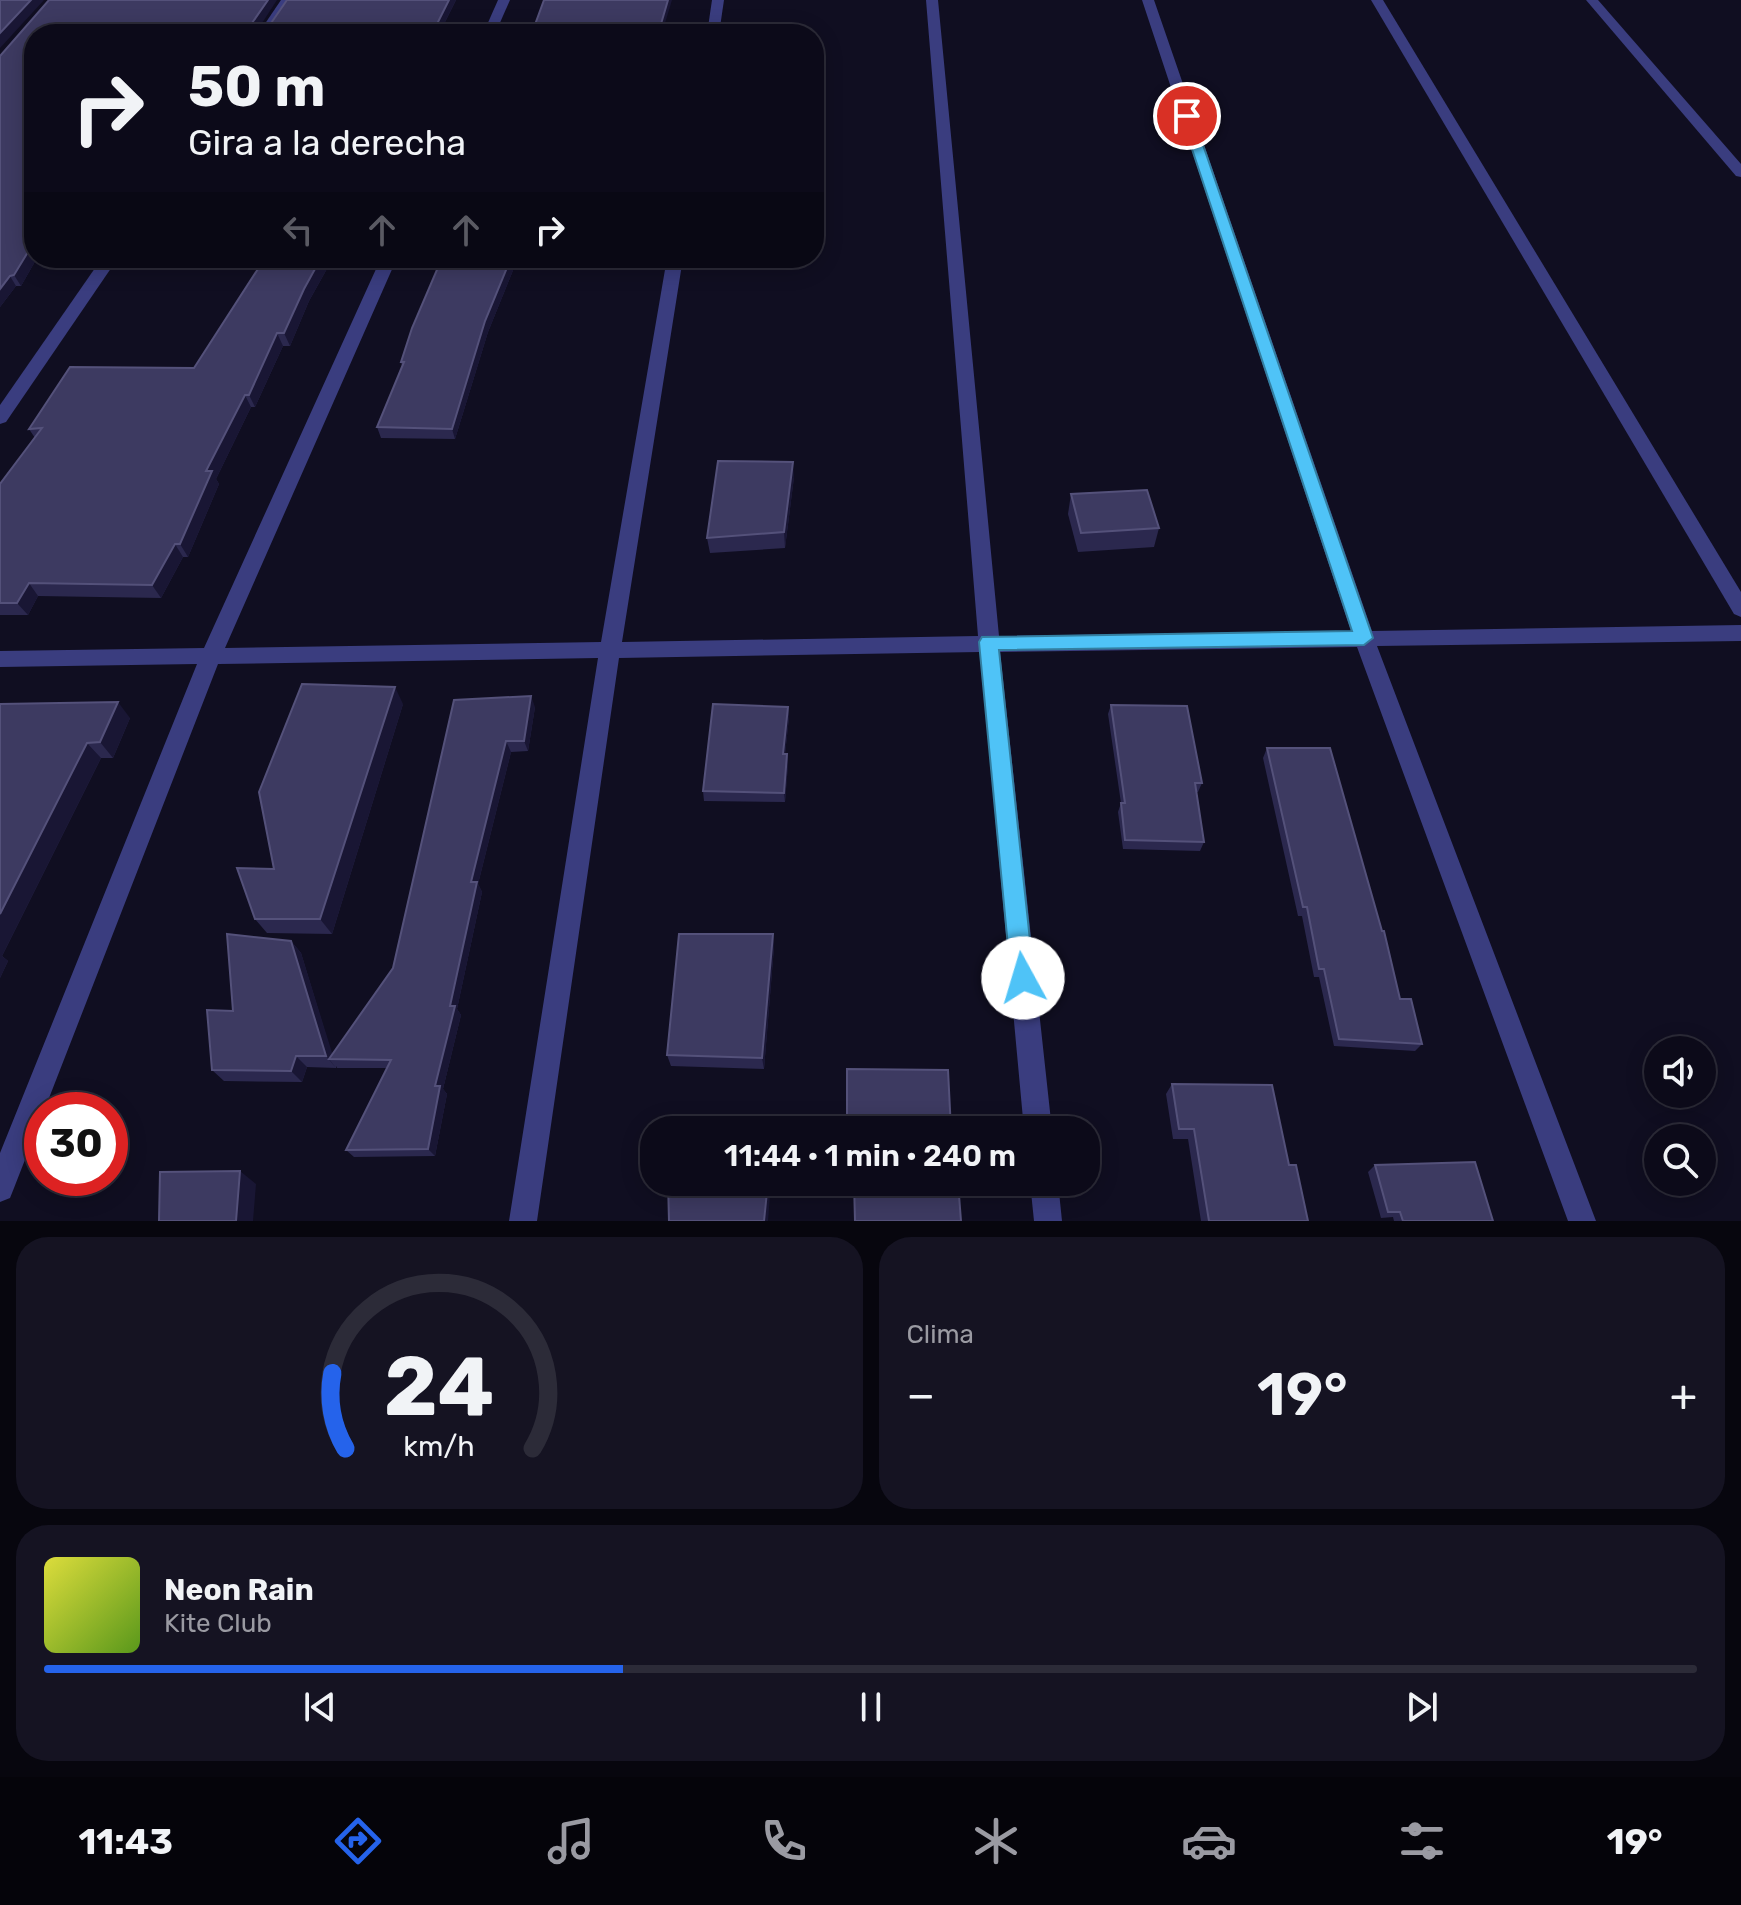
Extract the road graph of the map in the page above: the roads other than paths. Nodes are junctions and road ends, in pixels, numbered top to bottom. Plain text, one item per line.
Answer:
1 (287, 0) edge
2 (504, 0) edge
3 (718, 0) edge
4 (932, 0) edge
5 (1148, 0) edge
6 (1377, 0) edge
7 (1592, 0) edge
8 (271, 24) edge
9 (493, 24) edge
10 (714, 24) edge
11 (1741, 173) edge
12 (103, 268) edge
13 (385, 268) edge
14 (673, 268) edge
15 (0, 418) edge
16 (1741, 609) edge
17 (1741, 633) edge
18 (1364, 638) junction
19 (989, 642) junction
20 (610, 650) junction
21 (210, 657) junction
22 (0, 659) edge
23 (1037, 1116) edge
24 (0, 1188) edge
25 (1045, 1196) edge
26 (523, 1221) edge
27 (1048, 1221) edge
28 (1582, 1221) edge

1 - 8 street
2 - 9 street
3 - 10 street
4 - 19 street
5 - 18 street
6 - 16 street
7 - 11 street
12 - 15 street
13 - 21 street
14 - 20 street
17 - 18 street
18 - 19 street
18 - 28 street
19 - 20 street
19 - 23 street
20 - 21 street
20 - 26 street
21 - 22 street
21 - 24 street
25 - 27 street

